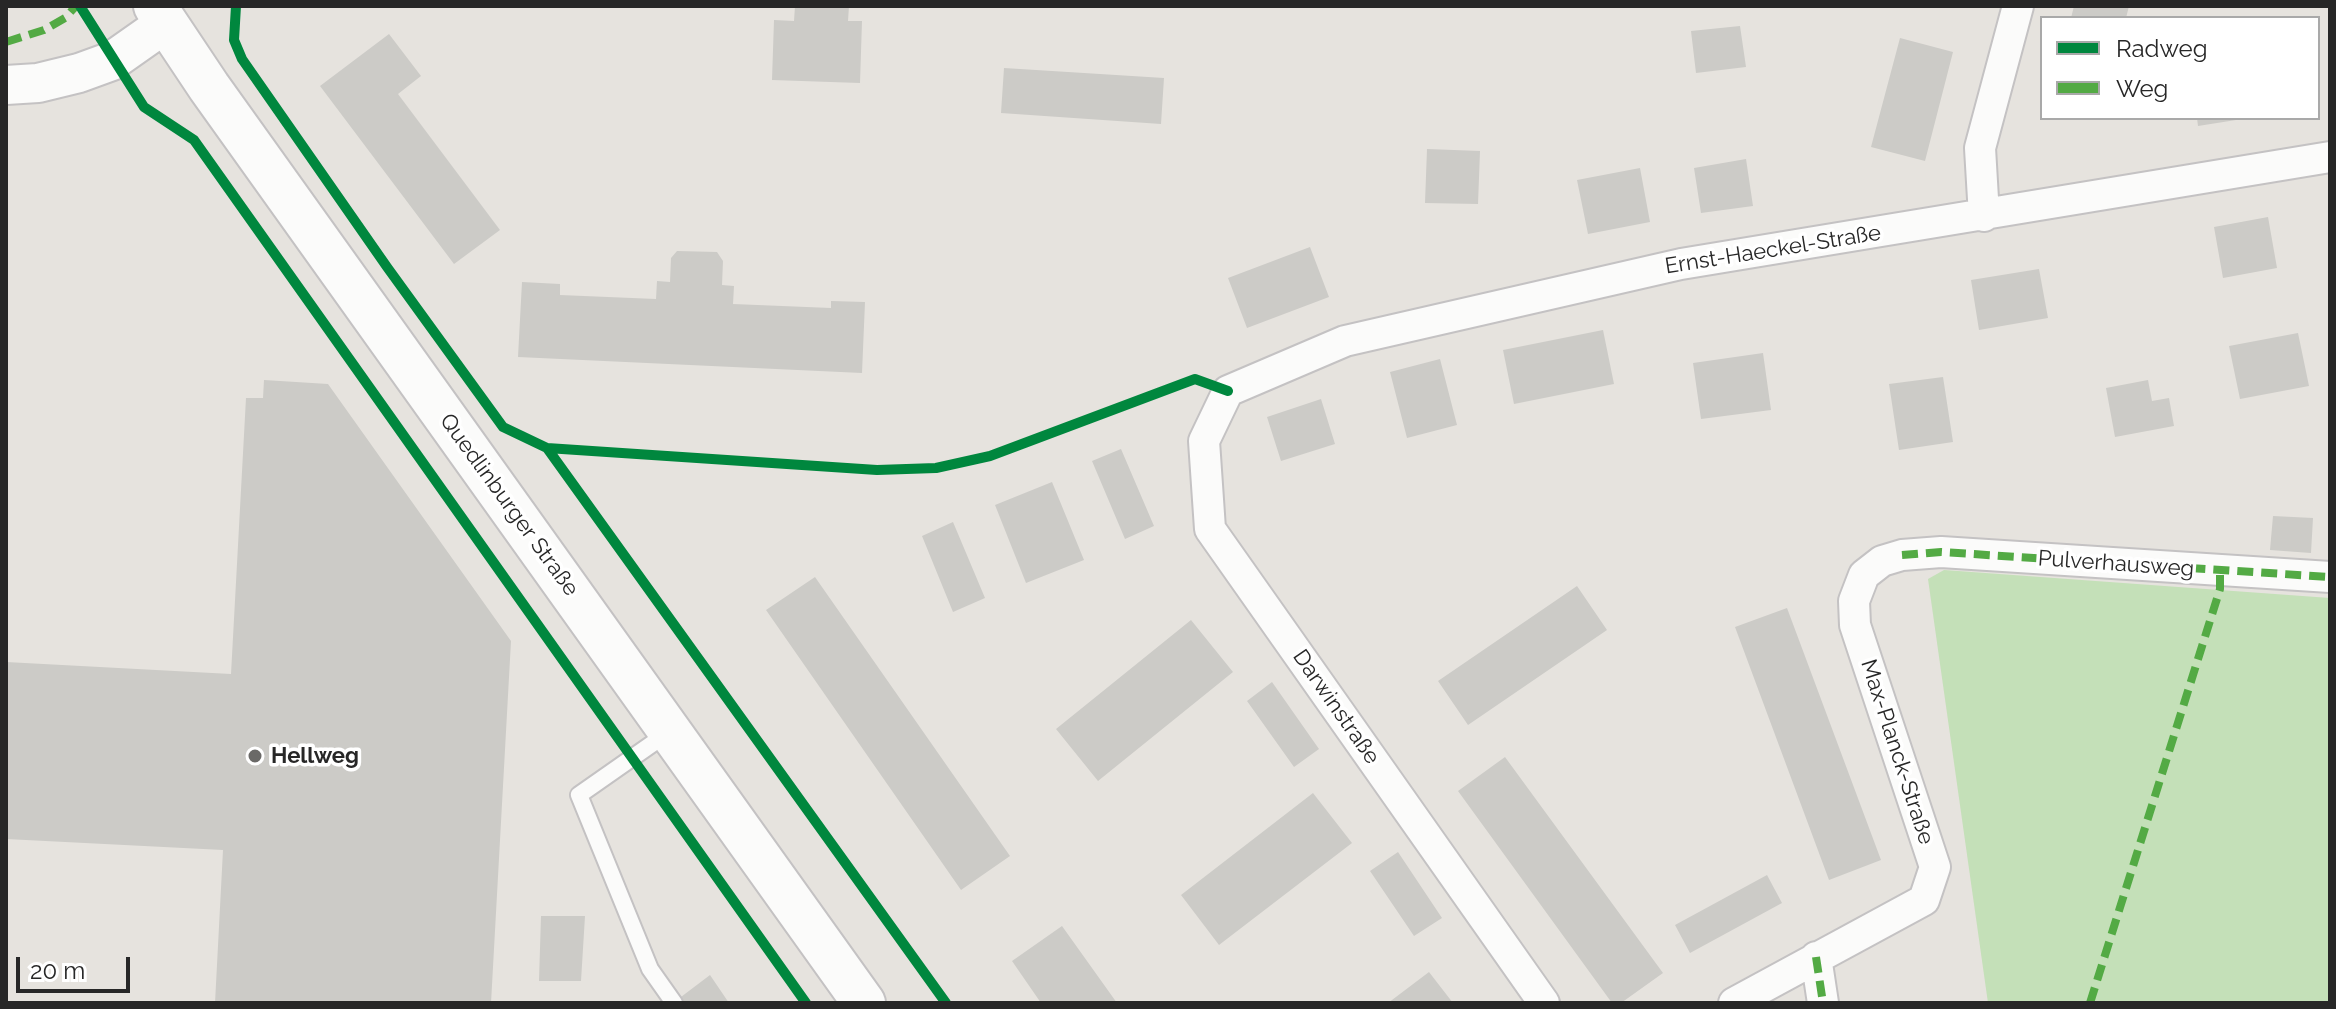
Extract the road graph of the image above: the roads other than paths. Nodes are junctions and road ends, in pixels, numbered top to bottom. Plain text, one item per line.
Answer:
1 (2018, 6) edge
2 (166, 12) edge
3 (6, 85) edge
4 (2330, 157) edge
5 (1984, 216) junction
6 (1228, 391) joint
7 (1902, 555) joint
8 (2330, 577) edge
9 (670, 731) junction
10 (1816, 957) junction
11 (674, 1003) edge
12 (864, 1003) edge
13 (1544, 1003) edge
14 (1734, 1003) edge
15 (1823, 1003) edge

1 - 5 street
2 - 3 street
2 - 9 main road, Quedlinburger Straße
4 - 5 street, Ernst-Haeckel-Straße
5 - 6 street, Ernst-Haeckel-Straße
6 - 13 street, Darwinstraße
7 - 8 street, Pulverhausweg
7 - 10 street, Max-Planck-Straße
9 - 11 lane
9 - 12 main road, Quedlinburger Straße
10 - 14 street, Max-Planck-Straße
10 - 15 street

